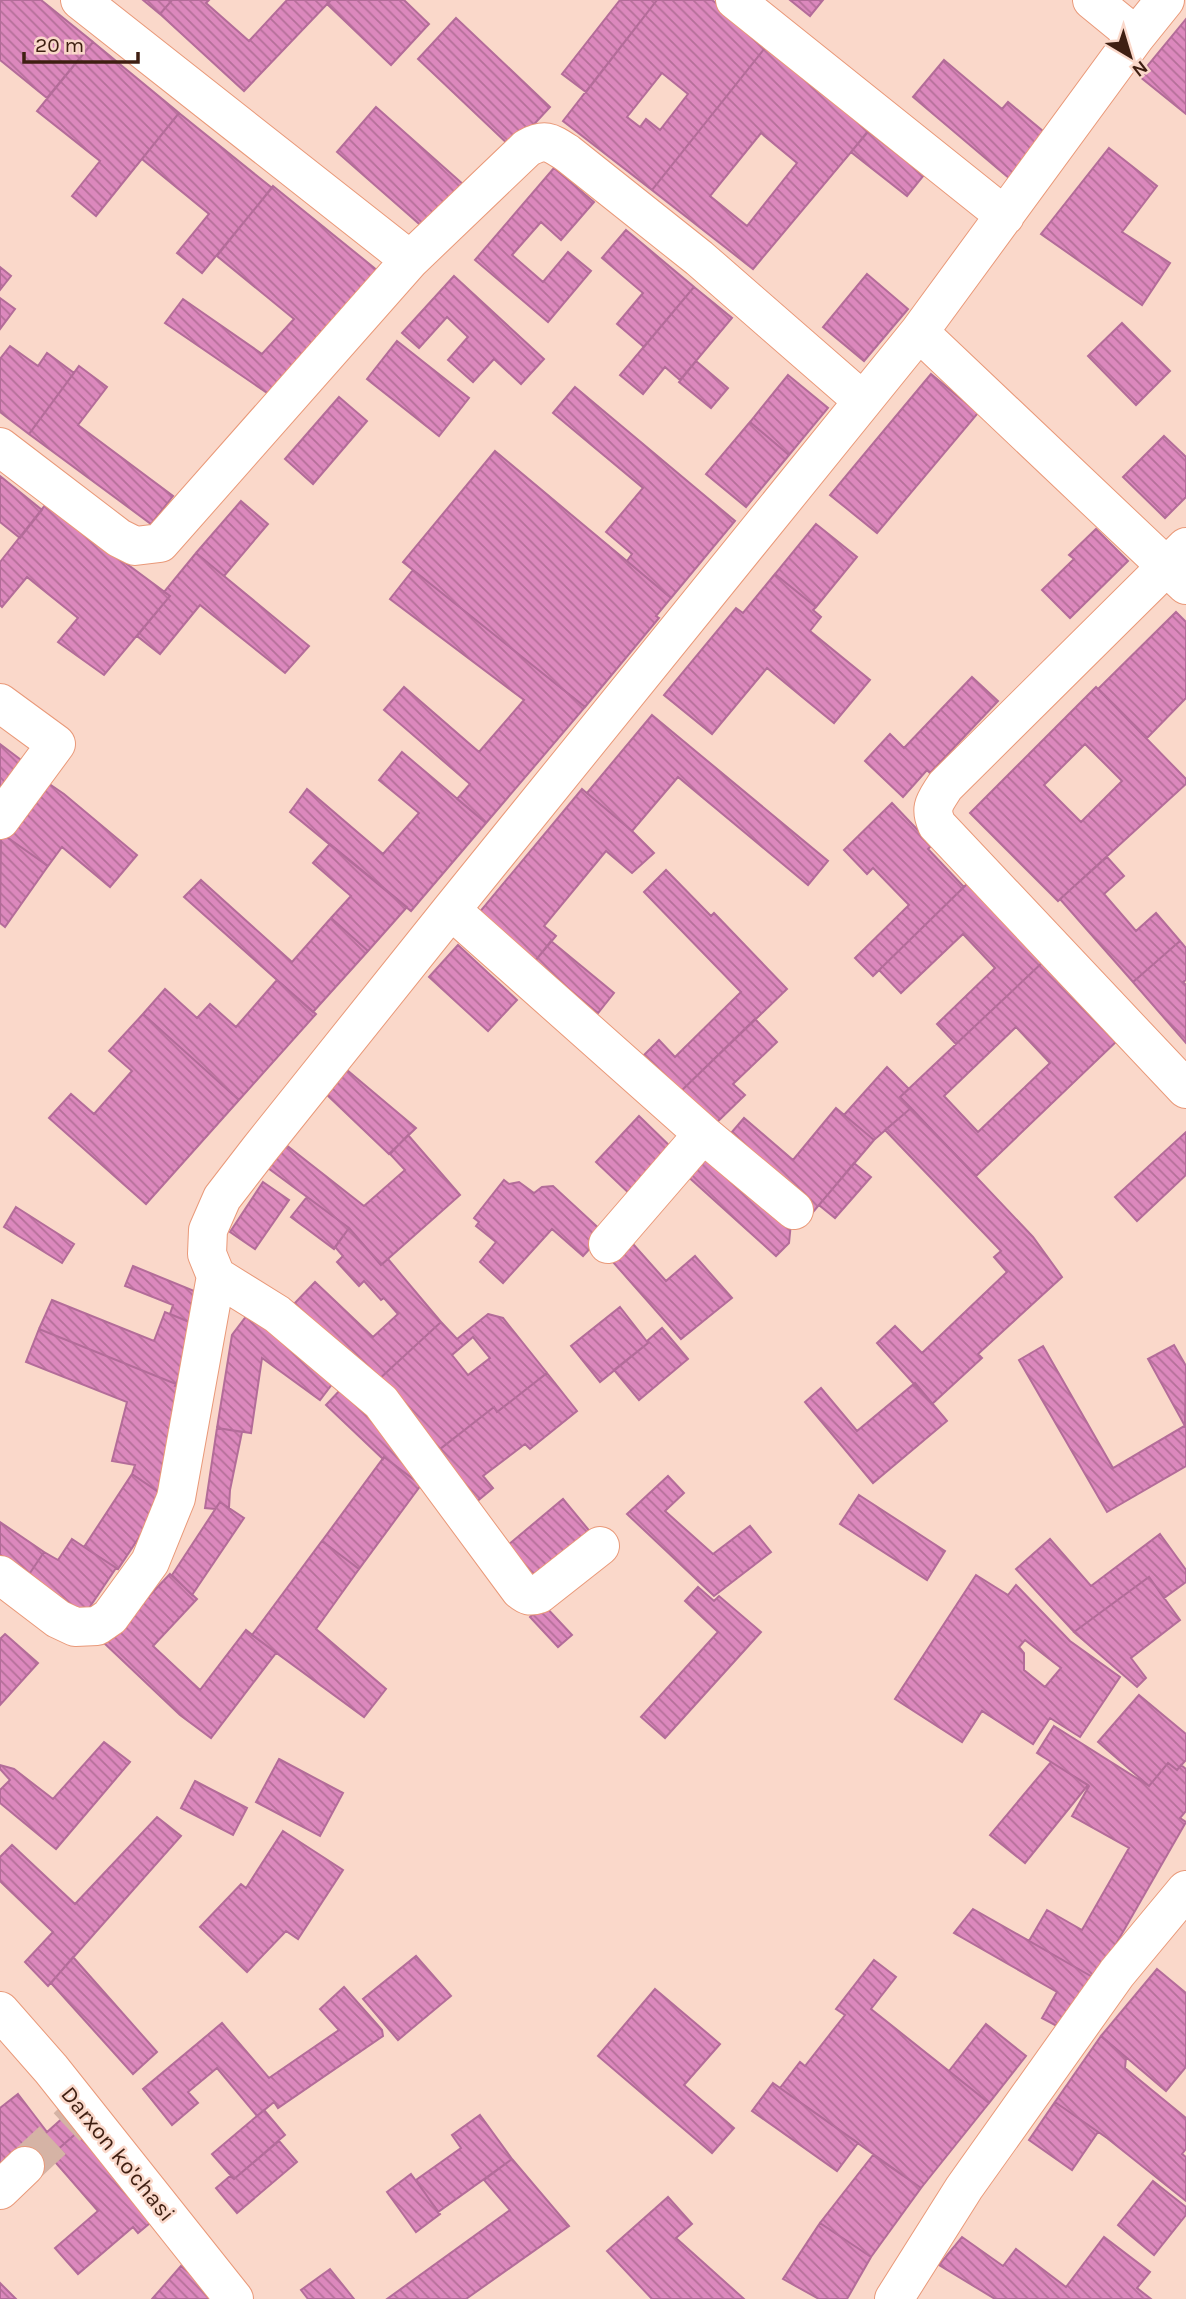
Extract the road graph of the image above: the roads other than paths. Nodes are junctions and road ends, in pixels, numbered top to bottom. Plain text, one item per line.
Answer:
1 (80, 0) edge
2 (735, 0) edge
3 (1092, 0) edge
4 (1165, 0) edge
5 (1136, 36) junction
6 (1005, 216) junction
7 (410, 260) junction
8 (919, 332) junction
9 (863, 401) junction
10 (0, 447) edge
11 (1180, 566) edge
12 (0, 703) edge
13 (0, 820) edge
14 (451, 910) junction
15 (1186, 1088) edge
16 (703, 1134) junction
17 (794, 1210) dead end
18 (608, 1244) dead end
19 (216, 1276) junction
20 (600, 1546) dead end
21 (0, 1575) edge
22 (1186, 1890) edge
23 (5, 2029) edge
24 (234, 2299) edge
25 (894, 2299) edge

1 - 7 street
2 - 6 street
3 - 5 street
4 - 5 street
5 - 6 street
6 - 8 street
7 - 9 street
7 - 10 street
8 - 9 street
8 - 11 street
9 - 14 street
11 - 15 street
12 - 13 street
14 - 16 street
14 - 19 street
16 - 17 street
16 - 18 street
19 - 20 street
19 - 21 street
22 - 25 street
23 - 24 street, Darxon ko'chasi

